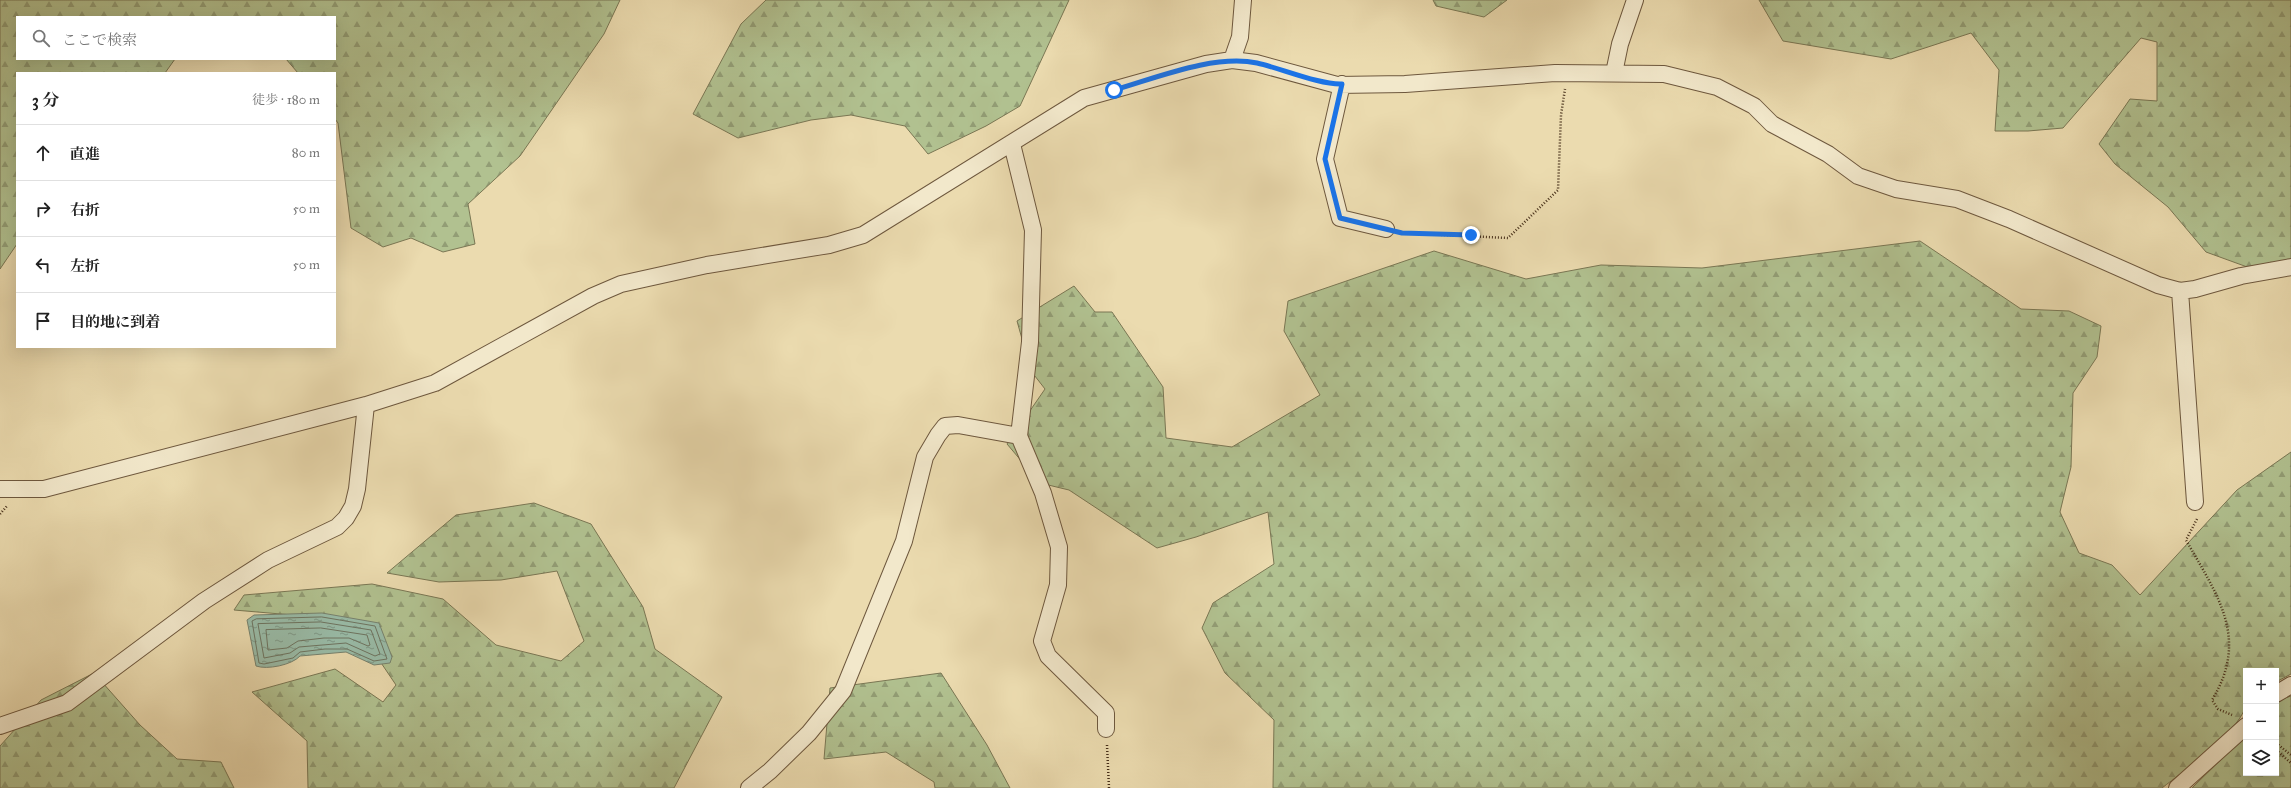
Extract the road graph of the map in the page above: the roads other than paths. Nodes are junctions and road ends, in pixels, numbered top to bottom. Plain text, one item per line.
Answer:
1 (1243, 0) edge
2 (1635, 0) edge
3 (1232, 60) junction
4 (1614, 73) junction
5 (1342, 84) junction
6 (1012, 144) junction
7 (1386, 229) road end
8 (2291, 267) edge
9 (2180, 291) junction
10 (366, 405) junction
11 (1019, 436) junction
12 (0, 489) edge
13 (2195, 502) road end
14 (2291, 685) edge
15 (2279, 692) edge
16 (2242, 722) edge
17 (0, 726) edge
18 (1106, 729) road end
19 (749, 788) edge
20 (2177, 788) edge

1 - 3 street
2 - 4 street
3 - 5 street
3 - 6 street
4 - 5 street
4 - 9 street
5 - 7 street
6 - 10 street
6 - 11 street
8 - 9 street
9 - 13 street
10 - 12 street
10 - 17 street
11 - 18 street
11 - 19 street
14 - 15 street
16 - 20 street

